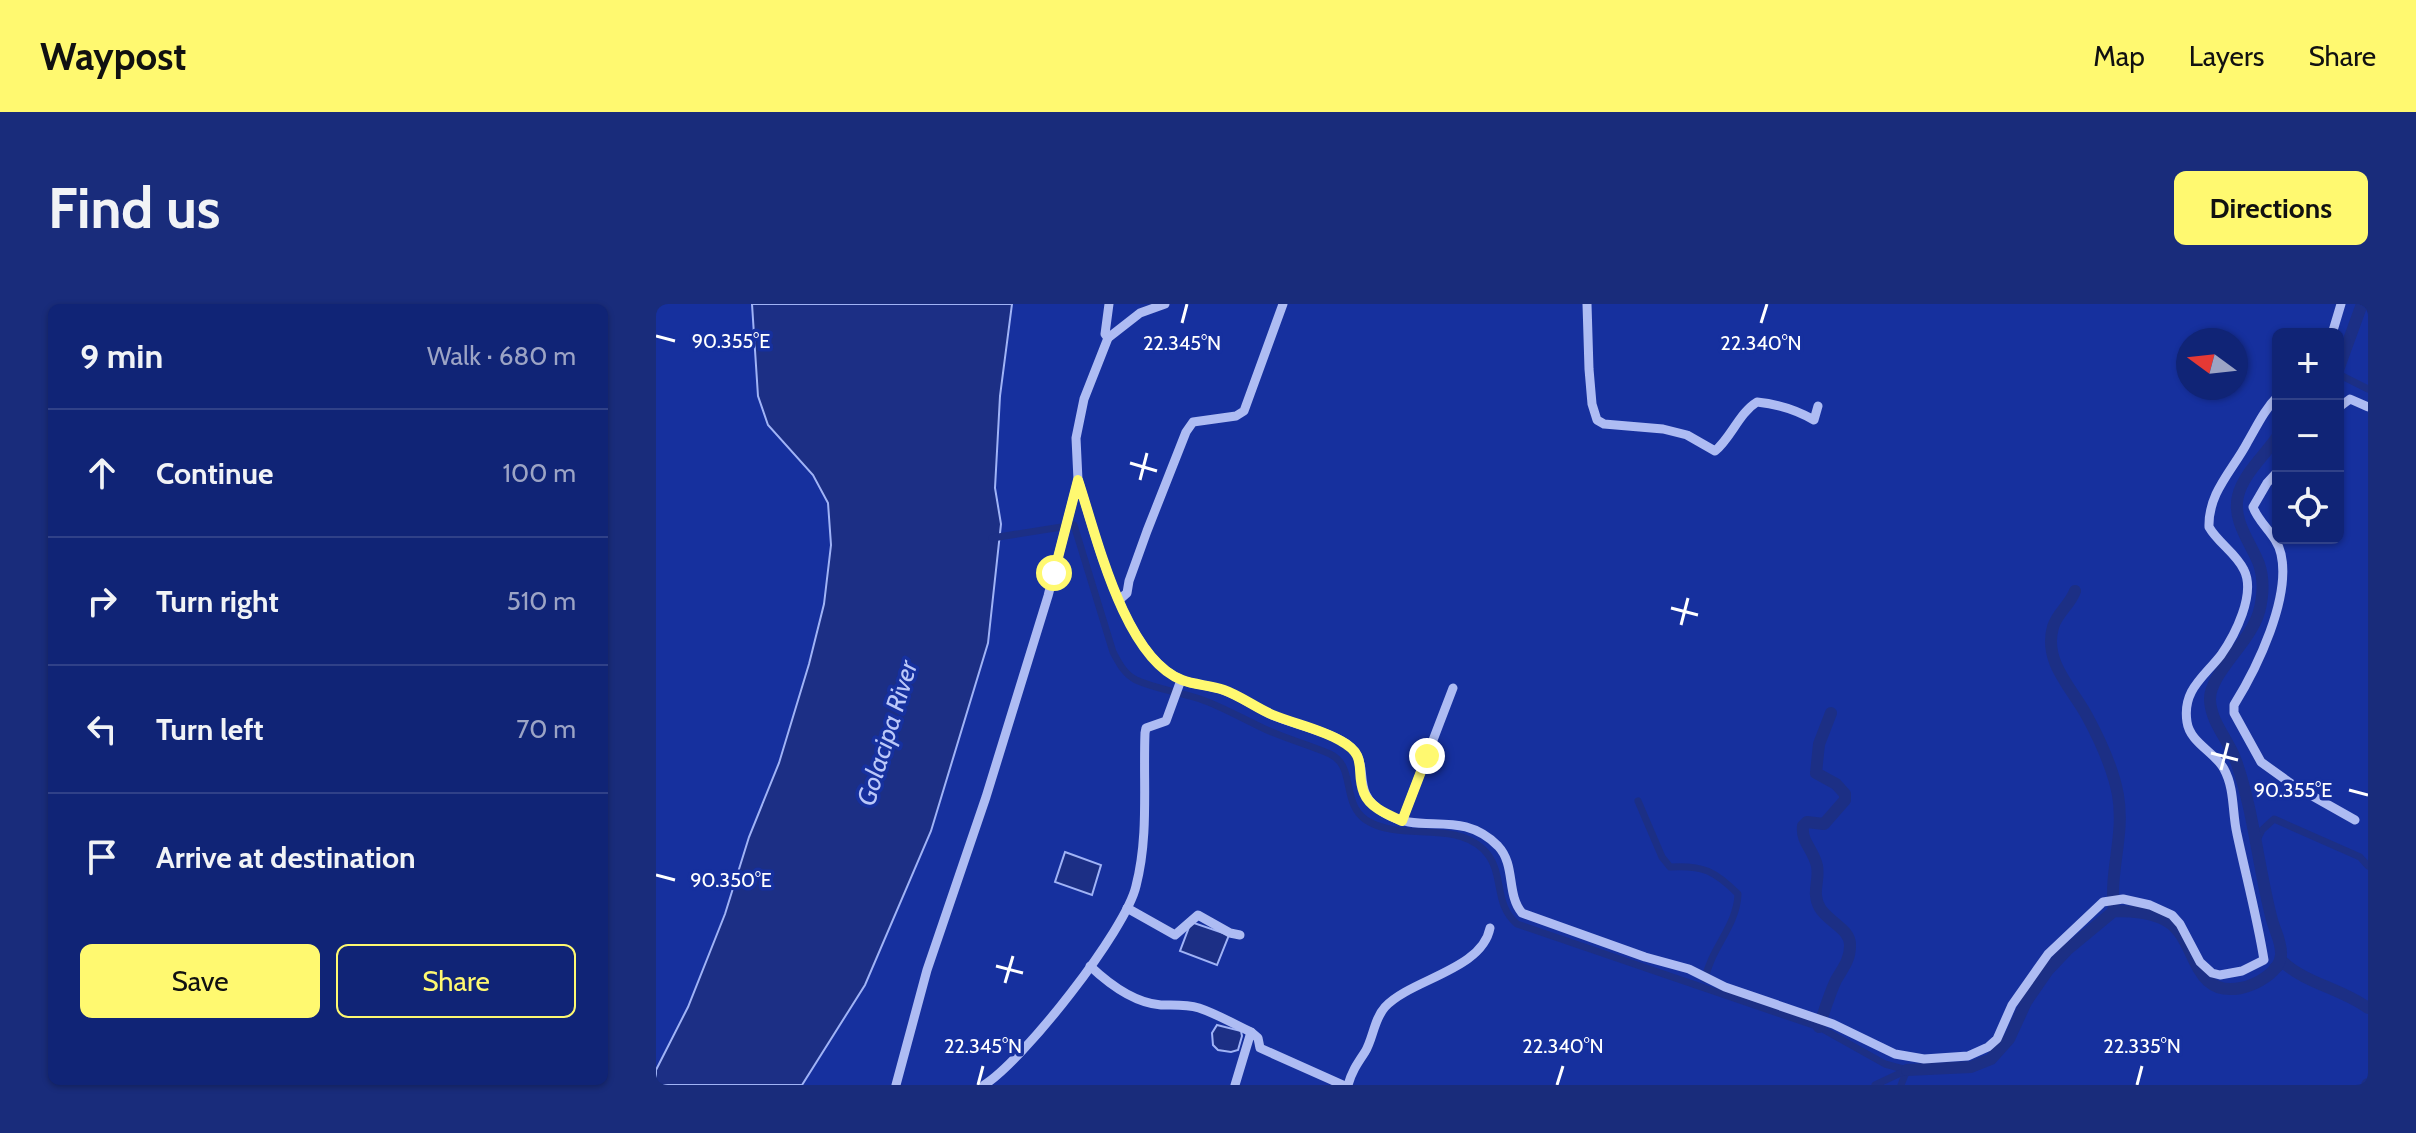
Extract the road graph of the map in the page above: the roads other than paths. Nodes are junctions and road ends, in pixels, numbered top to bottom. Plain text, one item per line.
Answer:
1 (1109, 304) edge
2 (1165, 304) edge
3 (1283, 304) edge
4 (1587, 304) edge
5 (2341, 304) edge
6 (2334, 328) edge
7 (1108, 338) junction
8 (2274, 400) edge
9 (2344, 404) edge
10 (1818, 406) dead end
11 (2368, 407) edge
12 (2277, 472) edge
13 (1078, 480) junction
14 (1119, 600) junction
15 (1181, 680) junction
16 (1453, 688) dead end
17 (2355, 820) dead end
18 (1402, 821) junction
19 (1127, 908) junction
20 (1490, 928) dead end
21 (1240, 935) dead end
22 (1090, 966) junction
23 (1251, 1032) junction
24 (896, 1085) edge
25 (984, 1085) edge
26 (1235, 1085) edge
27 (1346, 1085) edge

1 - 7 street
2 - 7 street
3 - 14 street
4 - 10 street
5 - 6 street
7 - 13 street
8 - 18 street
9 - 11 street
12 - 17 street
13 - 14 street
13 - 24 street
14 - 15 street
15 - 18 street
15 - 19 street
16 - 18 street
19 - 21 street
19 - 22 street
20 - 27 street
22 - 23 street
22 - 25 street
23 - 26 street
23 - 27 street

